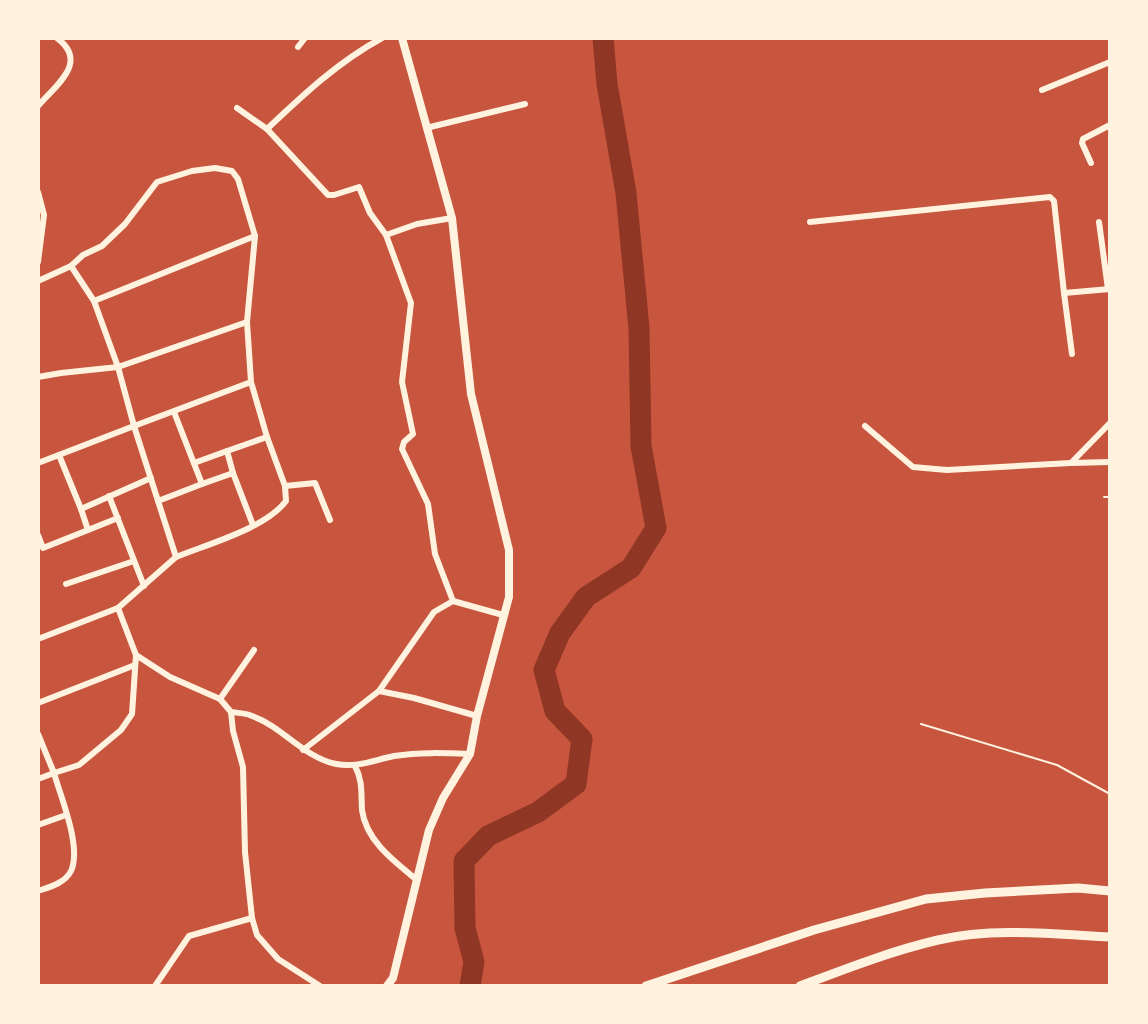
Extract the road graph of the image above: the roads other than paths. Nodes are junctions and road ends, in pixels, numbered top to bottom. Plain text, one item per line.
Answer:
1 (57, 38) edge
2 (305, 38) edge
3 (382, 38) edge
4 (402, 38) edge
5 (298, 47) dead end
6 (1110, 62) edge
7 (1042, 90) dead end
8 (525, 104) dead end
9 (38, 106) edge
10 (237, 108) dead end
11 (1110, 125) edge
12 (426, 128) junction
13 (267, 129) junction
14 (1091, 163) dead end
15 (38, 192) edge
16 (452, 218) junction
17 (810, 222) dead end
18 (1099, 222) dead end
19 (386, 235) junction
20 (255, 236) junction
21 (38, 262) edge
22 (71, 266) junction
23 (38, 281) edge
24 (1109, 289) edge
25 (1064, 293) junction
26 (94, 301) junction
27 (247, 322) junction
28 (1072, 354) dead end
29 (118, 368) junction
30 (38, 377) edge
31 (251, 382) junction
32 (174, 412) junction
33 (1110, 423) edge
34 (134, 426) junction
35 (866, 426) dead end
36 (267, 437) junction
37 (227, 451) junction
38 (59, 455) junction
39 (1110, 462) edge
40 (38, 463) edge
41 (194, 463) junction
42 (1071, 463) junction
43 (233, 474) junction
44 (151, 478) junction
45 (202, 484) junction
46 (285, 486) junction
47 (109, 496) junction
48 (158, 501) junction
49 (82, 509) junction
50 (118, 518) junction
51 (330, 520) dead end
52 (253, 525) junction
53 (88, 530) junction
54 (38, 535) edge
55 (41, 549) edge
56 (176, 557) junction
57 (134, 561) junction
58 (66, 584) dead end
59 (144, 586) junction
60 (453, 601) junction
61 (118, 608) junction
62 (503, 615) junction
63 (38, 639) edge
64 (254, 650) dead end
65 (136, 655) junction
66 (135, 664) junction
67 (379, 691) junction
68 (220, 699) junction
69 (38, 703) edge
70 (231, 712) junction
71 (477, 716) junction
72 (38, 734) edge
73 (303, 750) junction
74 (470, 754) junction
75 (355, 766) junction
76 (54, 773) junction
77 (38, 779) edge
78 (66, 815) junction
79 (38, 825) edge
80 (417, 880) junction
81 (38, 891) edge
82 (1110, 891) edge
83 (252, 918) junction
84 (1110, 937) edge
85 (155, 985) edge
86 (320, 985) edge
87 (387, 985) edge
88 (646, 985) edge
89 (800, 985) edge

1 - 9 street
2 - 5 street
3 - 13 street
4 - 12 street
6 - 7 street
8 - 12 street
10 - 13 street
11 - 14 street
12 - 16 street
13 - 19 street
15 - 21 street
16 - 19 street
16 - 62 street
17 - 25 street
18 - 24 street
19 - 60 street
20 - 22 street
20 - 26 street
20 - 27 street
22 - 23 street
22 - 26 street
24 - 25 street
25 - 28 street
26 - 29 street
27 - 29 street
27 - 31 street
29 - 30 street
29 - 34 street
31 - 32 street
31 - 36 street
32 - 34 street
32 - 41 street
33 - 42 street
34 - 38 street
34 - 44 street
35 - 42 street
36 - 37 street
36 - 46 street
37 - 41 street
37 - 43 street
38 - 40 street
38 - 49 street
39 - 42 street
41 - 45 street
43 - 45 street
43 - 52 street
44 - 47 street
44 - 48 street
45 - 48 street
46 - 51 street
46 - 52 street
47 - 49 street
47 - 50 street
48 - 56 street
49 - 53 street
50 - 53 street
50 - 57 street
52 - 56 street
53 - 55 street
54 - 55 street
56 - 59 street
57 - 58 street
57 - 59 street
59 - 61 street
60 - 62 street
60 - 67 street
61 - 63 street
61 - 65 street
62 - 71 street
64 - 68 street
65 - 66 street
65 - 68 street
66 - 69 street
66 - 76 street
67 - 71 street
67 - 73 street
68 - 70 street
70 - 73 street
70 - 83 street
71 - 74 street
72 - 76 street
73 - 75 street
74 - 75 street
74 - 80 street
75 - 80 street
76 - 77 street
76 - 78 street
78 - 79 street
78 - 81 street
80 - 87 street
82 - 88 main road
83 - 85 street
83 - 86 street
84 - 89 main road

